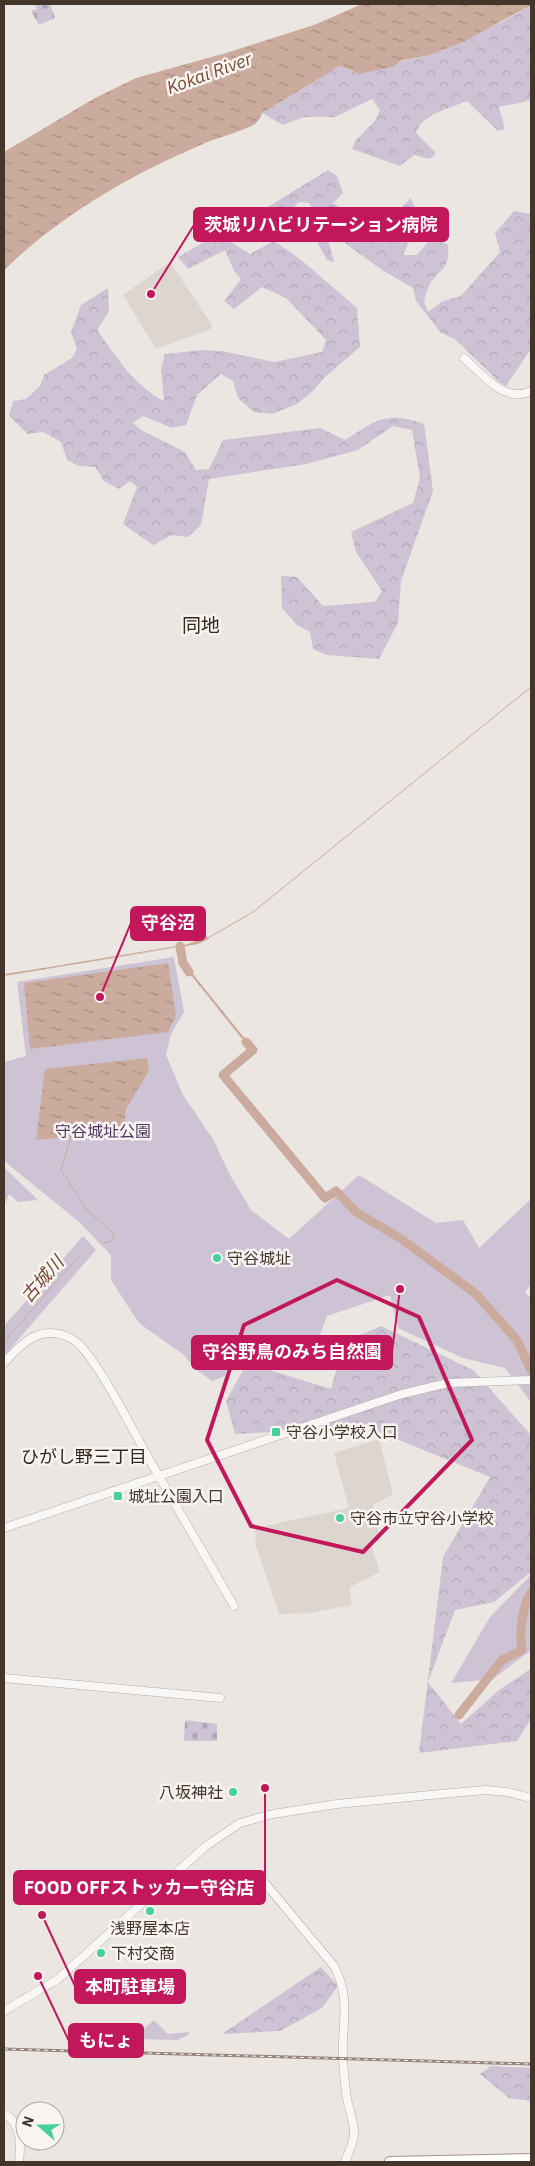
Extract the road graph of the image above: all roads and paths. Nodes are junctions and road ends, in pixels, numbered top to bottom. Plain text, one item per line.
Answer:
1 (464, 358) dead end
2 (531, 391) edge
3 (4, 1363) edge
4 (531, 1380) edge
5 (160, 1476) junction
6 (4, 1528) edge
7 (234, 1606) dead end
8 (4, 1678) edge
9 (220, 1698) dead end
10 (531, 1798) edge
11 (266, 1883) dead end
12 (4, 2011) edge
13 (4, 2114) edge
14 (531, 2159) edge
15 (19, 2162) edge
16 (345, 2162) edge
17 (390, 2162) edge

1 - 2 street
3 - 5 street
4 - 5 street
5 - 6 street
5 - 7 street
8 - 9 street
10 - 12 street
11 - 16 street
13 - 15 street
14 - 17 highway

